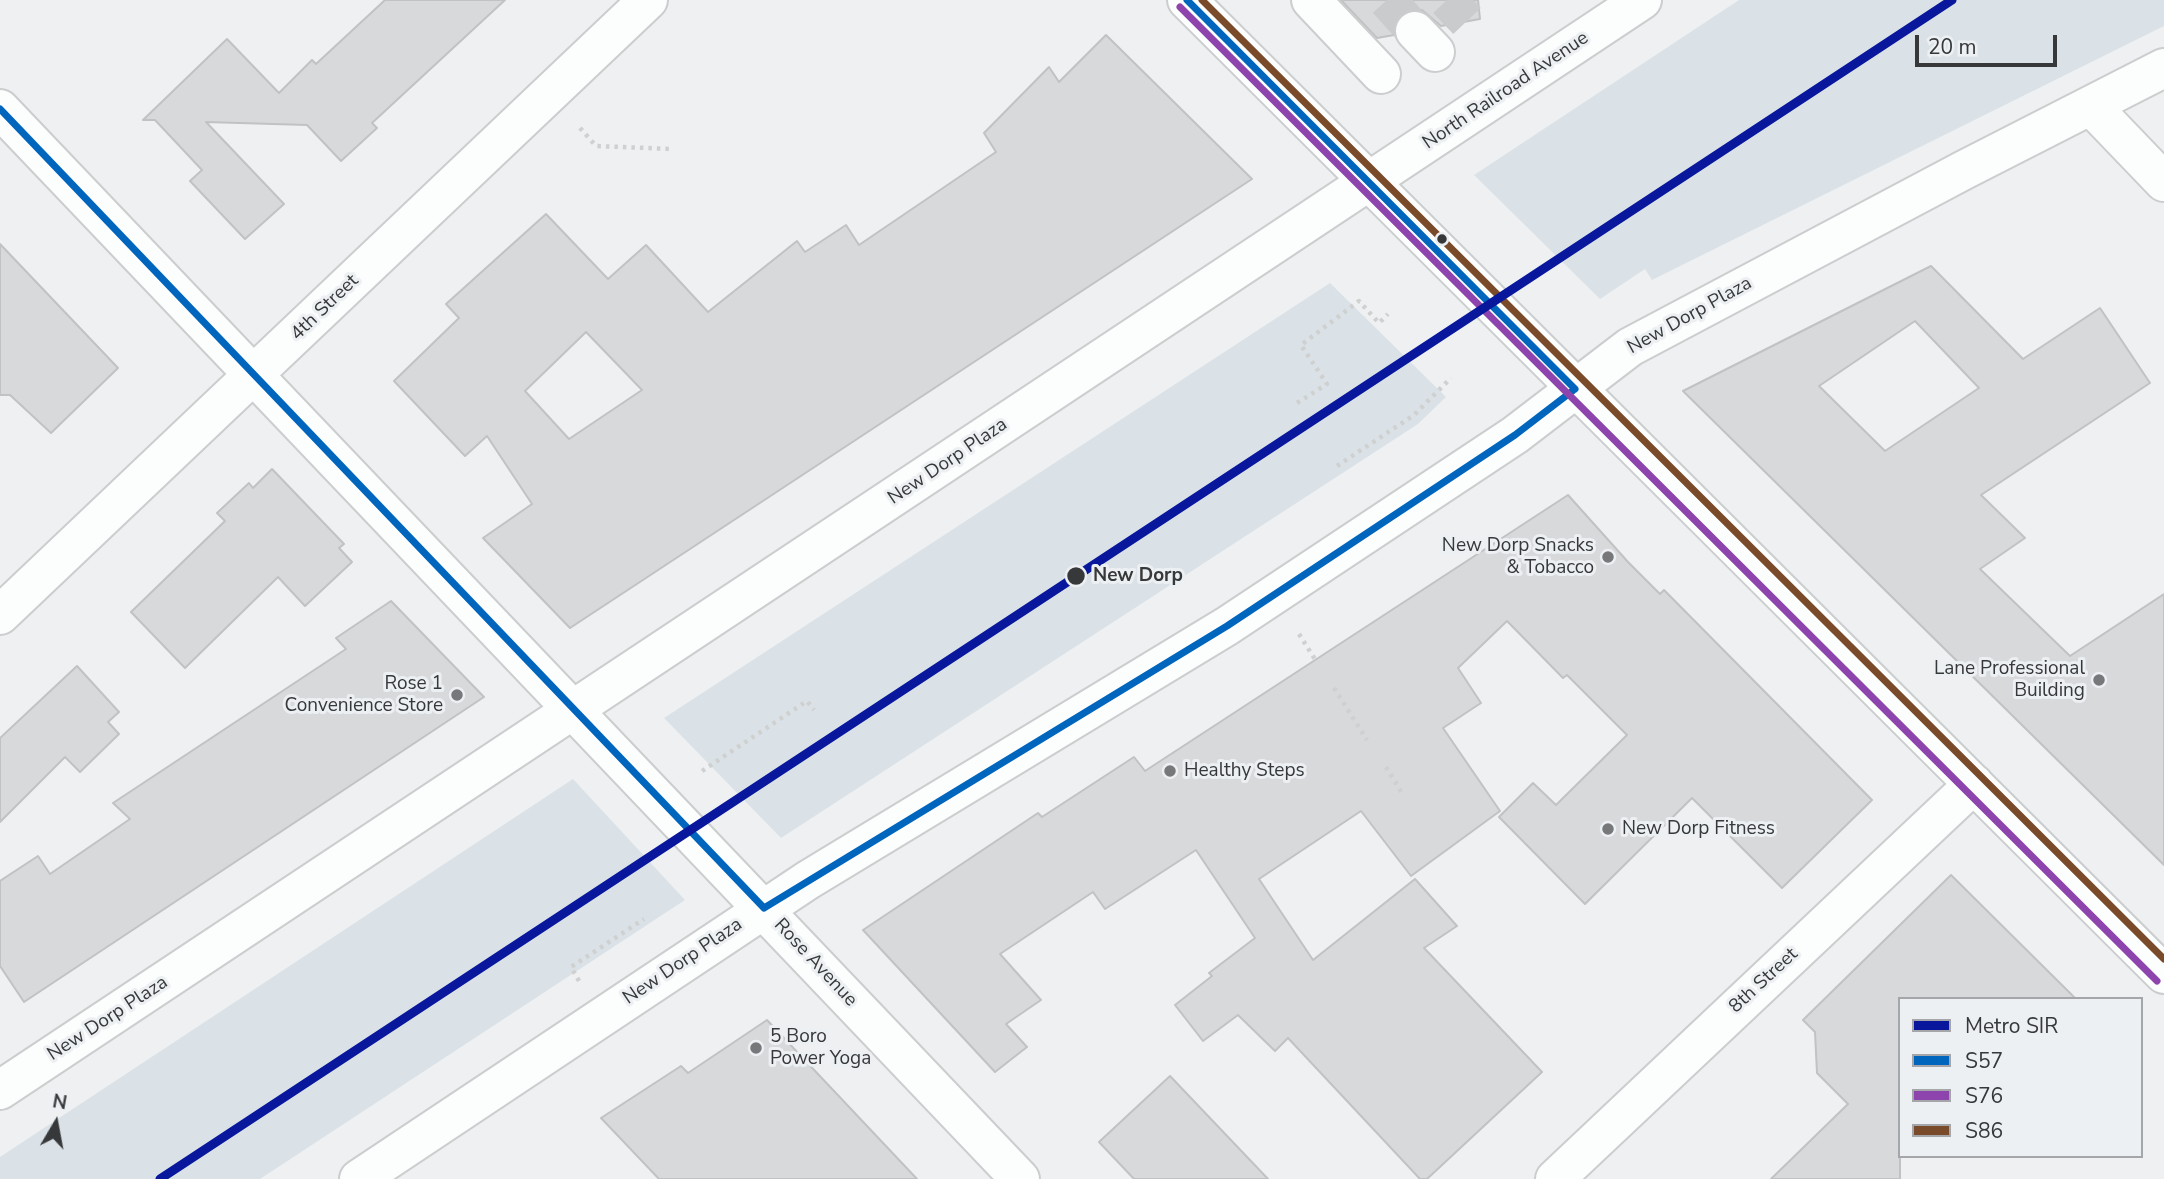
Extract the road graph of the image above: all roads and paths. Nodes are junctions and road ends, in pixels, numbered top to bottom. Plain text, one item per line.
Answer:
1 (649, 0) edge
2 (1186, 0) edge
3 (1311, 0) edge
4 (1642, 0) edge
5 (2164, 68) edge
6 (1381, 74) dead end
7 (2092, 107) junction
8 (0, 109) edge
9 (580, 128) dead end
10 (671, 149) dead end
11 (1371, 182) junction
12 (2164, 182) edge
13 (1388, 314) dead end
14 (254, 375) junction
15 (1451, 378) dead end
16 (1576, 388) junction
17 (1297, 403) dead end
18 (1337, 466) dead end
19 (0, 615) edge
20 (1299, 634) dead end
21 (1316, 661) dead end
22 (1334, 688) dead end
23 (575, 710) junction
24 (814, 710) dead end
25 (1367, 740) dead end
26 (1386, 767) dead end
27 (702, 771) dead end
28 (1974, 784) junction
29 (1402, 793) dead end
30 (764, 908) junction
31 (644, 919) dead end
32 (2164, 974) edge
33 (575, 975) dead end
34 (0, 1090) edge
35 (359, 1179) edge
36 (1020, 1179) edge
37 (1555, 1179) edge

1 - 14 street, 4th Street
2 - 11 street
3 - 6 street
4 - 11 street, North Railroad Avenue
5 - 7 street, New Dorp Plaza
7 - 12 street
7 - 16 street, New Dorp Plaza
8 - 14 street, Rose Avenue
9 - 10 path
11 - 16 street
11 - 23 street, New Dorp Plaza
13 - 17 path
14 - 19 street, 4th Street
14 - 23 street, Rose Avenue
15 - 18 path
16 - 28 street
16 - 30 street, New Dorp Plaza
20 - 21 path
22 - 25 path
23 - 30 street, Rose Avenue
23 - 34 street, New Dorp Plaza
24 - 27 path
26 - 29 path
28 - 32 street
28 - 37 street, 8th Street
30 - 35 street, New Dorp Plaza
30 - 36 street, Rose Avenue
31 - 33 path

